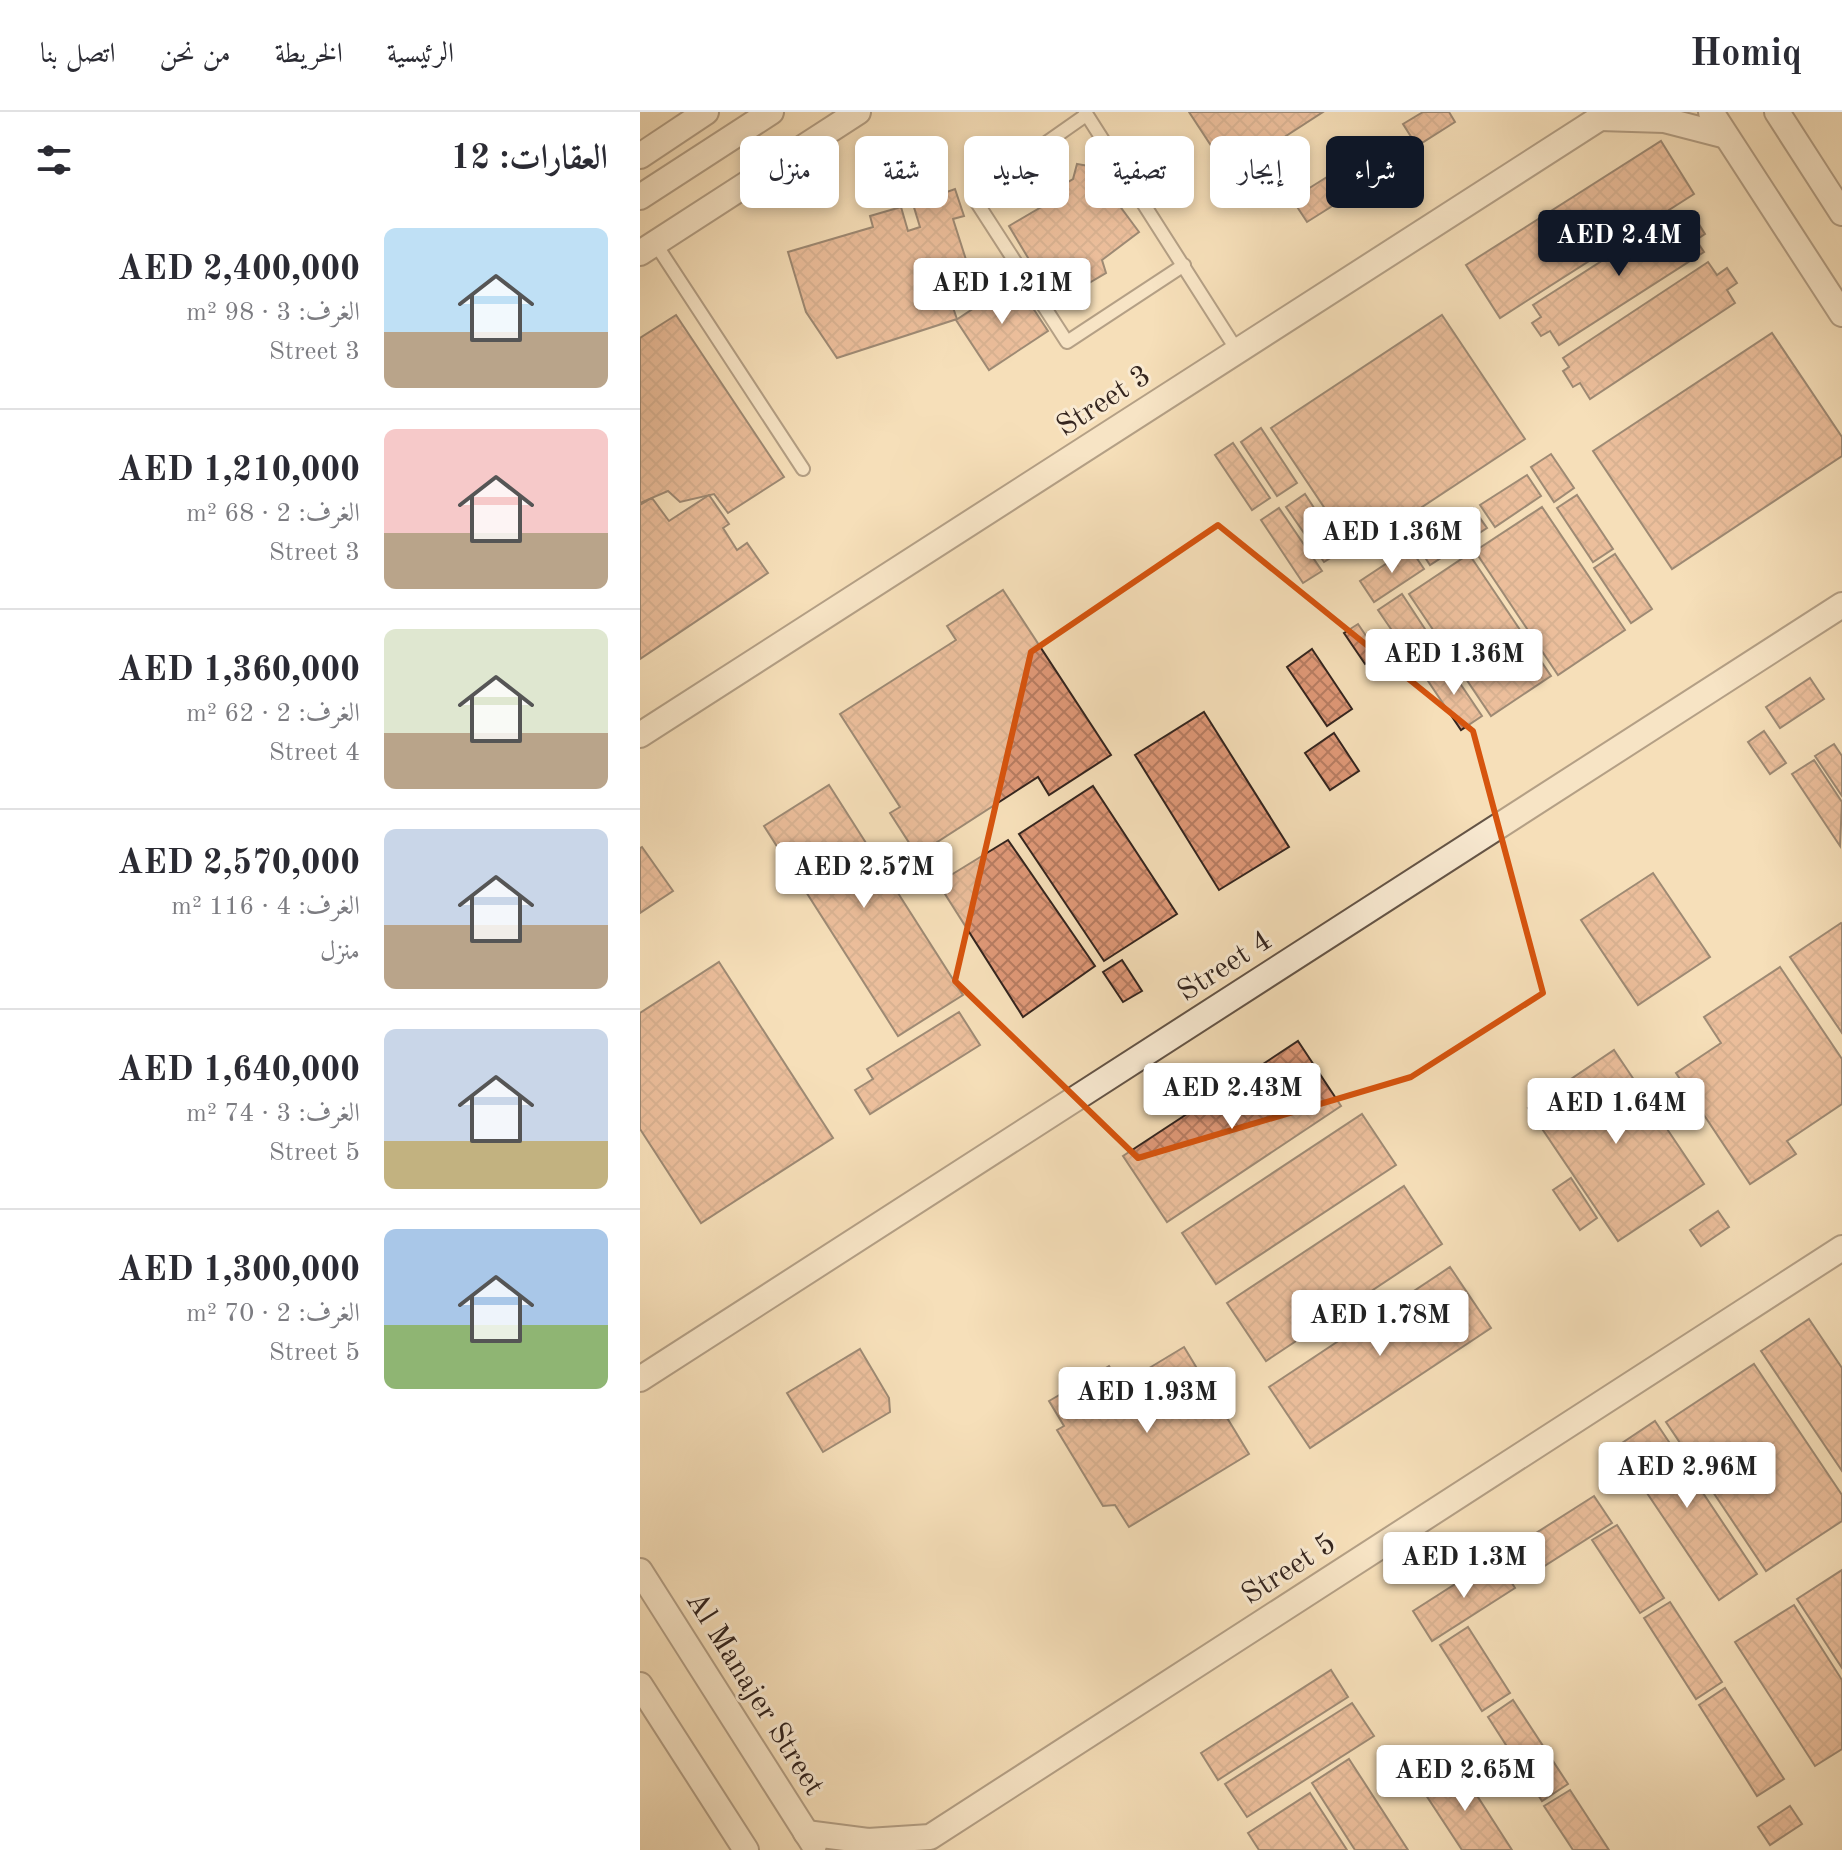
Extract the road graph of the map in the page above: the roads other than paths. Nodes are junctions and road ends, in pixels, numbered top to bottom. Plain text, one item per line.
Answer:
1 (706, 112) edge
2 (771, 112) edge
3 (858, 112) edge
4 (1711, 112) edge
5 (1777, 112) edge
6 (1086, 113) edge
7 (1602, 115) edge
8 (1726, 136) junction
9 (640, 156) edge
10 (640, 197) edge
11 (1842, 213) edge
12 (648, 248) edge
13 (1184, 265) junction
14 (1842, 314) edge
15 (1238, 352) junction
16 (803, 469) dead end
17 (1842, 605) edge
18 (640, 735) edge
19 (1842, 1248) edge
20 (640, 1378) edge
21 (640, 1571) edge
22 (640, 1685) edge
23 (812, 1841) edge
24 (926, 1843) edge
25 (746, 1850) edge

1 - 9 street
2 - 10 street
3 - 12 street
4 - 8 street
5 - 11 street
6 - 13 lane
6 - 13 lane
7 - 8 street, Street 3
7 - 15 street, Street 3
8 - 14 street
12 - 16 lane
13 - 15 lane
15 - 18 street, Street 3
17 - 20 street, Street 4
19 - 24 street, Street 5
21 - 23 street, Al Manajer Street
22 - 25 street
23 - 24 street, Street 5

